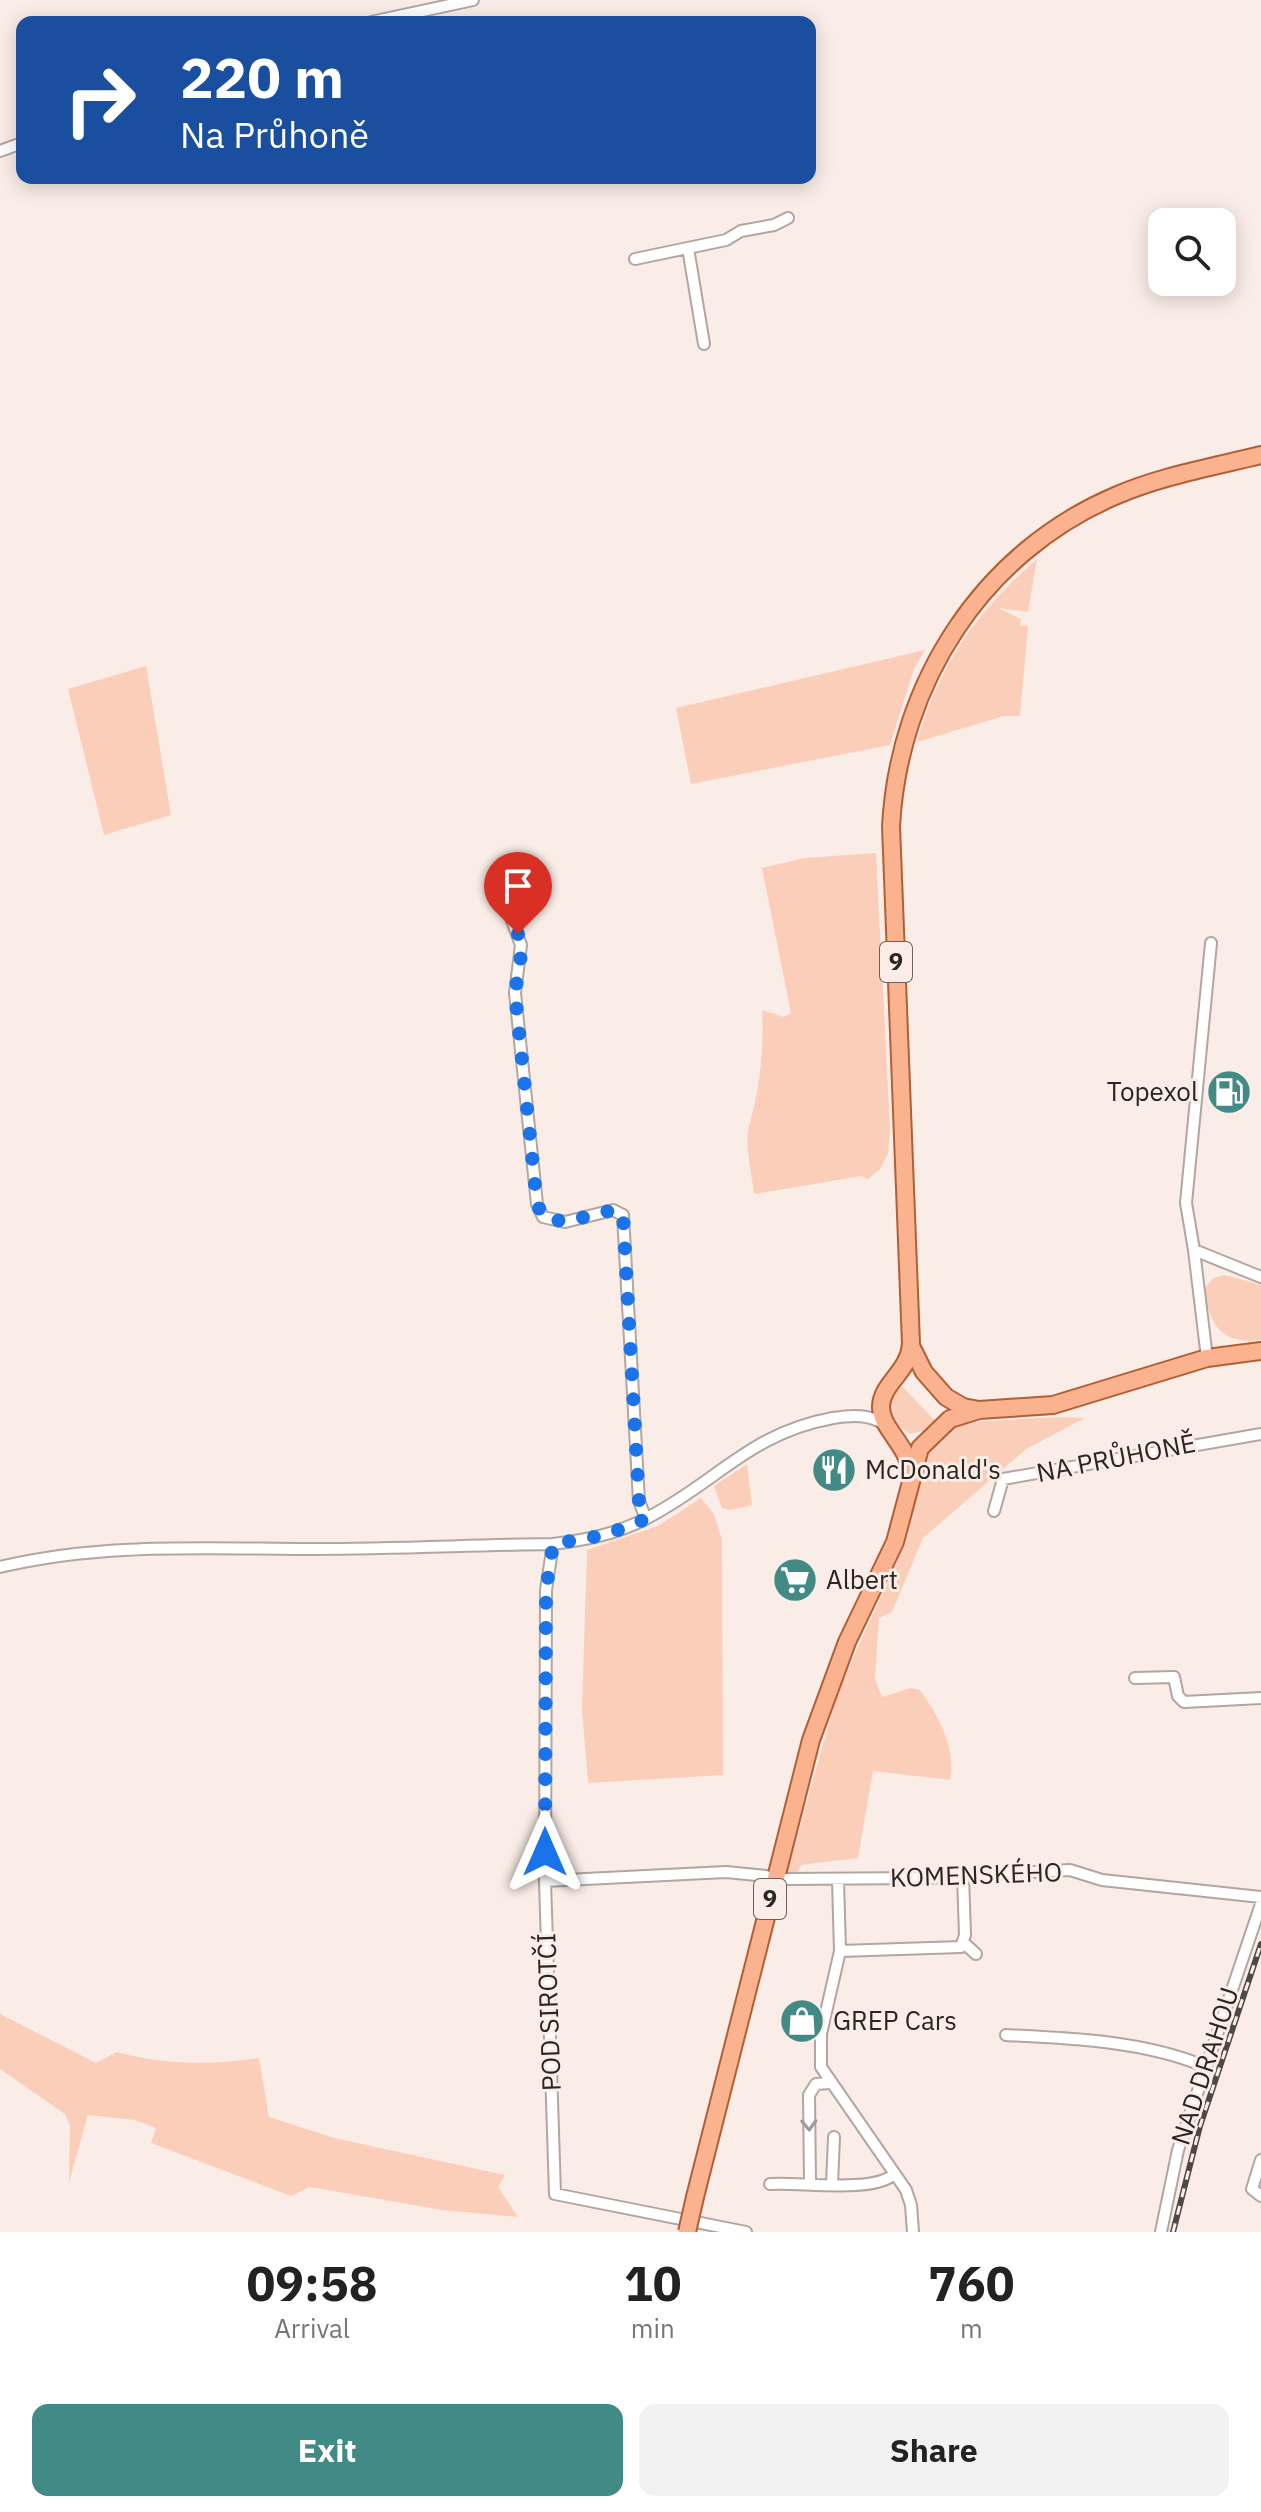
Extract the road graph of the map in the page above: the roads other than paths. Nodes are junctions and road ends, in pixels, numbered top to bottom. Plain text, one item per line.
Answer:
1 (473, 0) edge
2 (399, 16) edge
3 (788, 218) dead end
4 (688, 248) junction
5 (635, 259) dead end
6 (704, 344) dead end
7 (1261, 455) edge
8 (500, 888) dead end
9 (1211, 943) dead end
10 (1194, 1250) junction
11 (1261, 1277) edge
12 (911, 1344) junction
13 (1261, 1351) edge
14 (1207, 1358) junction
15 (930, 1379) junction
16 (896, 1380) junction
17 (942, 1392) junction
18 (884, 1394) junction
19 (979, 1410) junction
20 (850, 1415) junction
21 (890, 1429) junction
22 (934, 1432) junction
23 (1261, 1434) edge
24 (911, 1475) junction
25 (994, 1511) dead end
26 (646, 1519) junction
27 (553, 1544) junction
28 (0, 1567) edge
29 (1135, 1678) dead end
30 (1261, 1698) edge
31 (766, 1876) dead end
32 (963, 1876) junction
33 (786, 1879) dead end
34 (838, 1880) junction
35 (545, 1881) junction
36 (1261, 1897) edge
37 (1261, 1904) edge
38 (964, 1943) junction
39 (840, 1951) junction
40 (976, 1954) dead end
41 (1006, 2035) dead end
42 (1204, 2066) junction
43 (830, 2083) junction
44 (834, 2137) dead end
45 (1261, 2160) edge
46 (893, 2175) junction
47 (810, 2182) junction
48 (770, 2184) dead end
49 (832, 2184) junction
50 (1261, 2196) edge
51 (687, 2232) edge
52 (746, 2232) edge
53 (913, 2232) edge
54 (1161, 2232) edge

1 - 2 street
3 - 4 street
4 - 5 street
4 - 6 street
7 - 12 main road, 9
8 - 26 street
9 - 10 street
10 - 11 street
10 - 14 street
12 - 15 main road, 9
12 - 16 main road, 9
13 - 14 main road
14 - 19 main road
15 - 16 main road
15 - 17 main road, 9
16 - 18 main road, 9
17 - 19 main road
17 - 22 main road, 9
18 - 20 street
18 - 21 main road
19 - 22 main road
20 - 21 street
20 - 26 street
21 - 22 main road
21 - 24 main road
22 - 24 main road, 9
23 - 25 street, NA PRŮHONĚ
24 - 51 main road, 9, bridge
26 - 27 street
27 - 28 street
27 - 35 street, POD SIROTČÍ
29 - 30 street
31 - 35 street
32 - 34 street, KOMENSKÉHO
32 - 36 street, KOMENSKÉHO
32 - 38 street
33 - 34 street, KOMENSKÉHO
34 - 39 street
35 - 52 street, POD SIROTČÍ
37 - 42 street, NAD DRAHOU
38 - 39 street
38 - 40 street
39 - 43 street
41 - 42 street
42 - 54 street, NAD DRAHOU
43 - 46 street
43 -> 47 street
44 - 49 street
45 - 50 street
46 - 49 street
46 - 53 street
47 - 48 street
47 - 49 street

